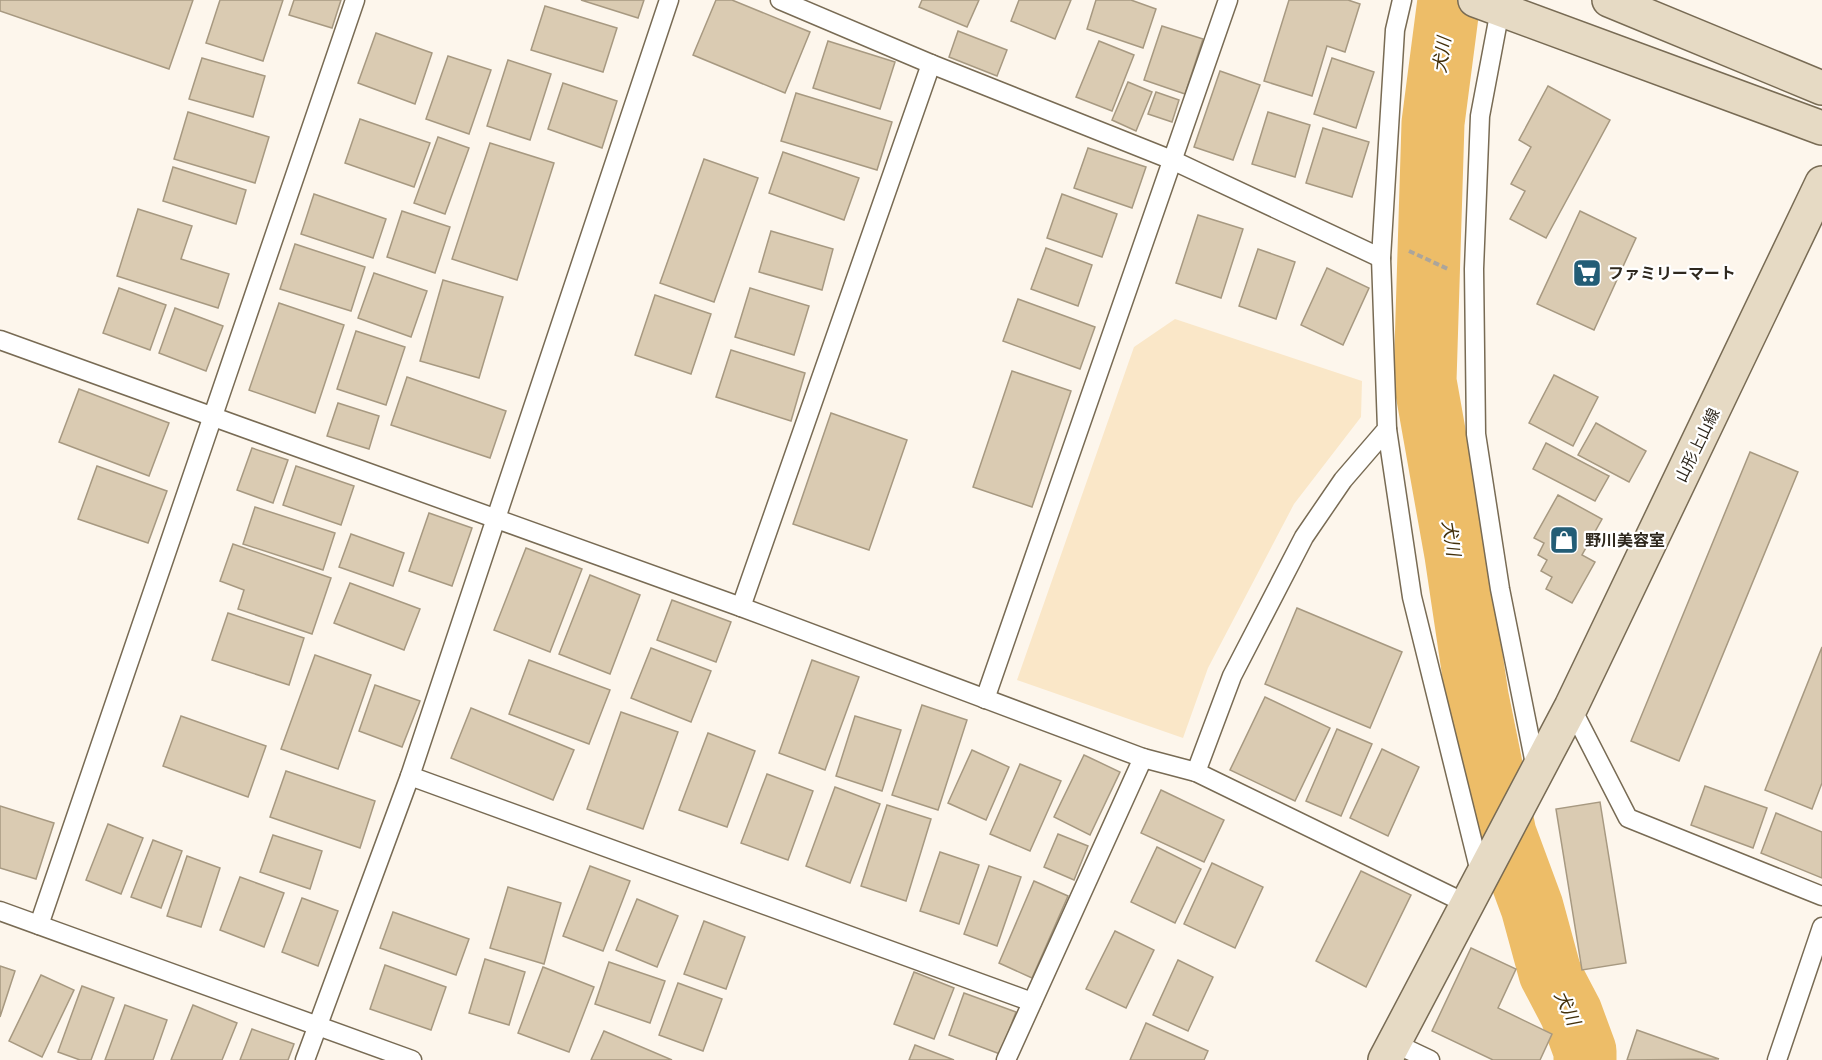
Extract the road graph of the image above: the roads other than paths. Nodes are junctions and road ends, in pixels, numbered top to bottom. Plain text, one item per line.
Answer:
1 (355, 0) edge
2 (669, 0) edge
3 (780, 0) edge
4 (1228, 0) edge
5 (1402, 0) edge
6 (1609, 0) edge
7 (1488, 6) edge
8 (931, 64) junction
9 (1822, 88) edge
10 (1822, 128) edge
11 (1172, 160) junction
12 (1822, 183) edge
13 (1381, 258) junction
14 (0, 340) edge
15 (214, 416) junction
16 (1387, 429) junction
17 (498, 518) junction
18 (741, 607) junction
19 (985, 699) junction
20 (1571, 707) junction
21 (1143, 758) junction
22 (1196, 772) junction
23 (1537, 774) junction
24 (410, 776) junction
25 (1474, 890) junction
26 (1822, 896) edge
27 (0, 911) edge
28 (39, 925) junction
29 (1822, 927) edge
30 (1032, 1002) junction
31 (318, 1025) junction
32 (1390, 1052) edge
33 (305, 1060) edge
34 (412, 1060) edge
35 (1006, 1060) edge
36 (1430, 1060) edge
37 (1777, 1060) edge

1 - 15 lane
2 - 17 lane
3 - 8 lane
4 - 11 lane
5 - 13 lane
6 - 9 street
7 - 10 street
7 - 23 lane
8 - 11 lane
8 - 18 lane
11 - 13 lane
11 - 19 lane
12 - 20 street, 山形上山線
13 - 16 lane
14 - 15 lane
15 - 17 lane
15 - 28 lane
16 - 22 lane
16 - 25 lane
17 - 18 lane
17 - 24 lane
18 - 19 lane
19 - 21 lane
20 - 23 street, 山形上山線
20 - 26 lane
21 - 22 lane
21 - 30 lane
22 - 25 lane
23 - 25 street, 山形上山線
24 - 30 lane
24 - 31 lane
25 - 32 street, 山形上山線
27 - 28 lane
28 - 31 lane
29 - 37 lane
30 - 35 lane
31 - 33 lane
31 - 34 lane
32 - 36 lane

